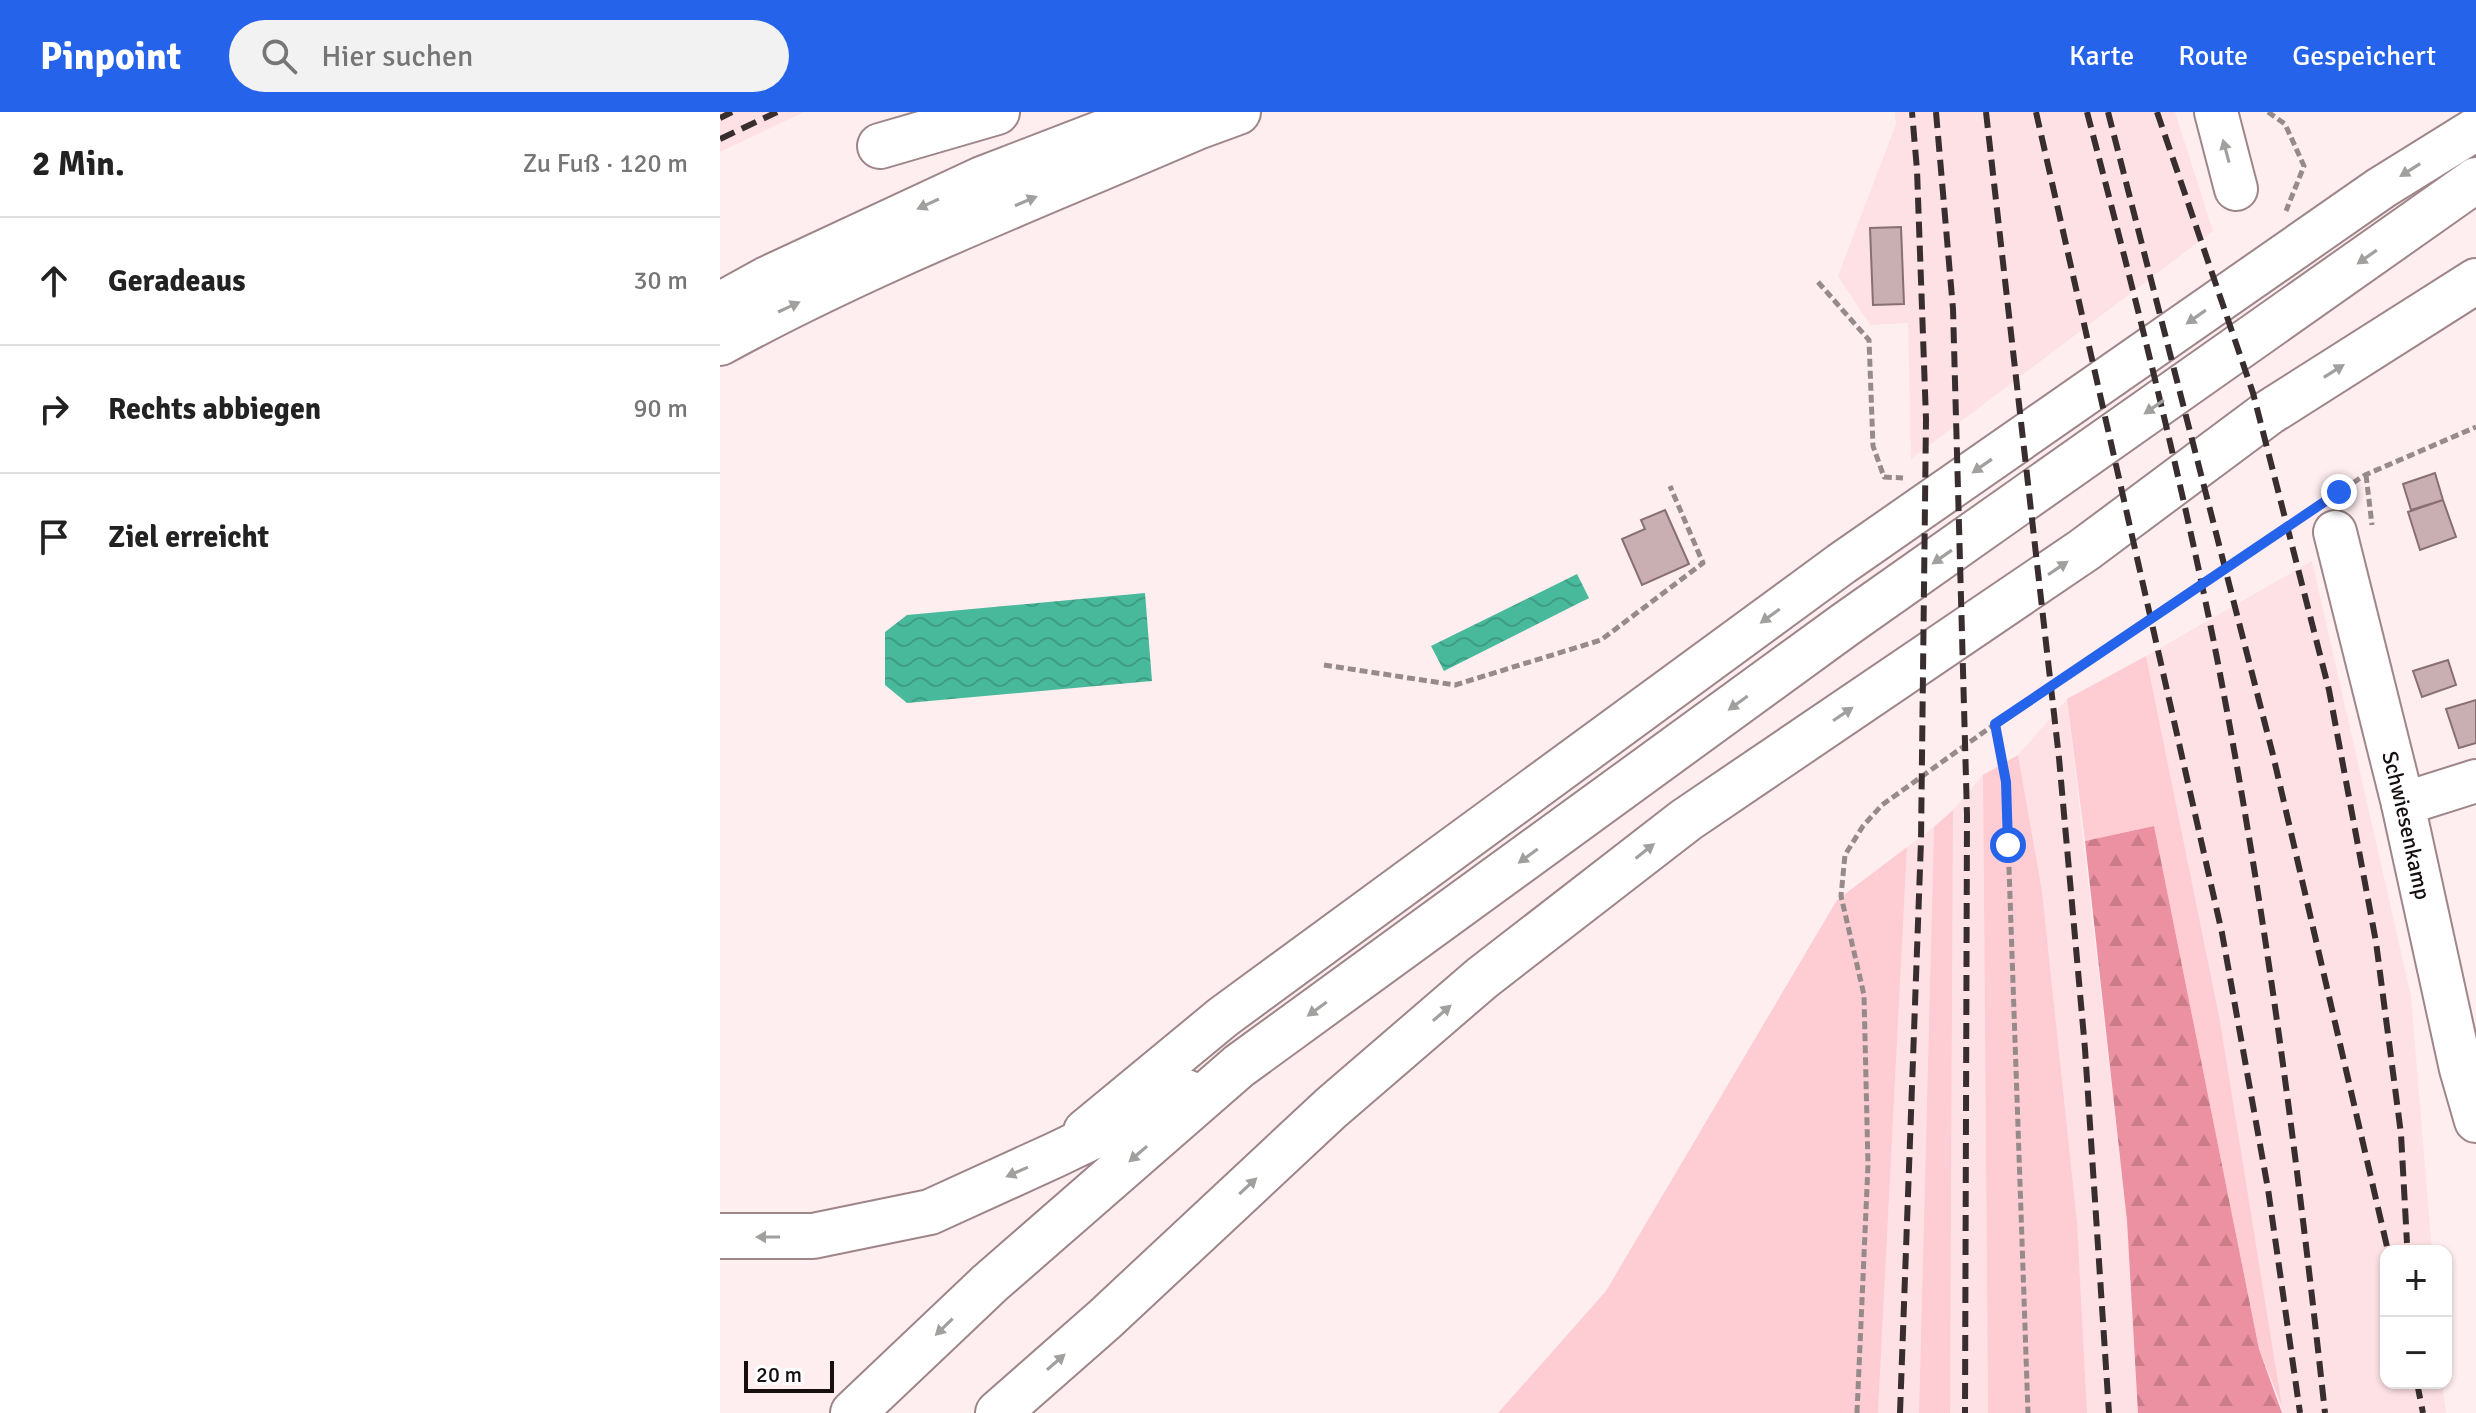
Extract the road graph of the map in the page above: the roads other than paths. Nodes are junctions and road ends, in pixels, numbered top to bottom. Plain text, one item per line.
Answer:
1 (997, 112) edge
2 (1156, 112) edge
3 (1238, 112) edge
4 (2216, 112) edge
5 (2476, 129) edge
6 (880, 146) dead end
7 (2476, 180) edge
8 (2236, 189) dead end
9 (2476, 281) edge
10 (720, 305) edge
11 (720, 343) edge
12 (2327, 521) road end
13 (2476, 781) edge
14 (2403, 804) junction
15 (1239, 1066) junction
16 (2476, 1121) edge
17 (1055, 1155) junction
18 (720, 1236) edge
19 (853, 1413) edge
20 (998, 1413) edge

1 - 6 highway
2 -> 10 highway
11 -> 3 highway
8 -> 4 street
5 -> 17 street
7 -> 15 highway
20 -> 9 highway
12 - 14 street, Schwiesenkamp
13 - 14 street
14 - 16 street, Schwiesenkamp
15 - 17 highway
15 -> 19 highway
17 -> 18 highway

